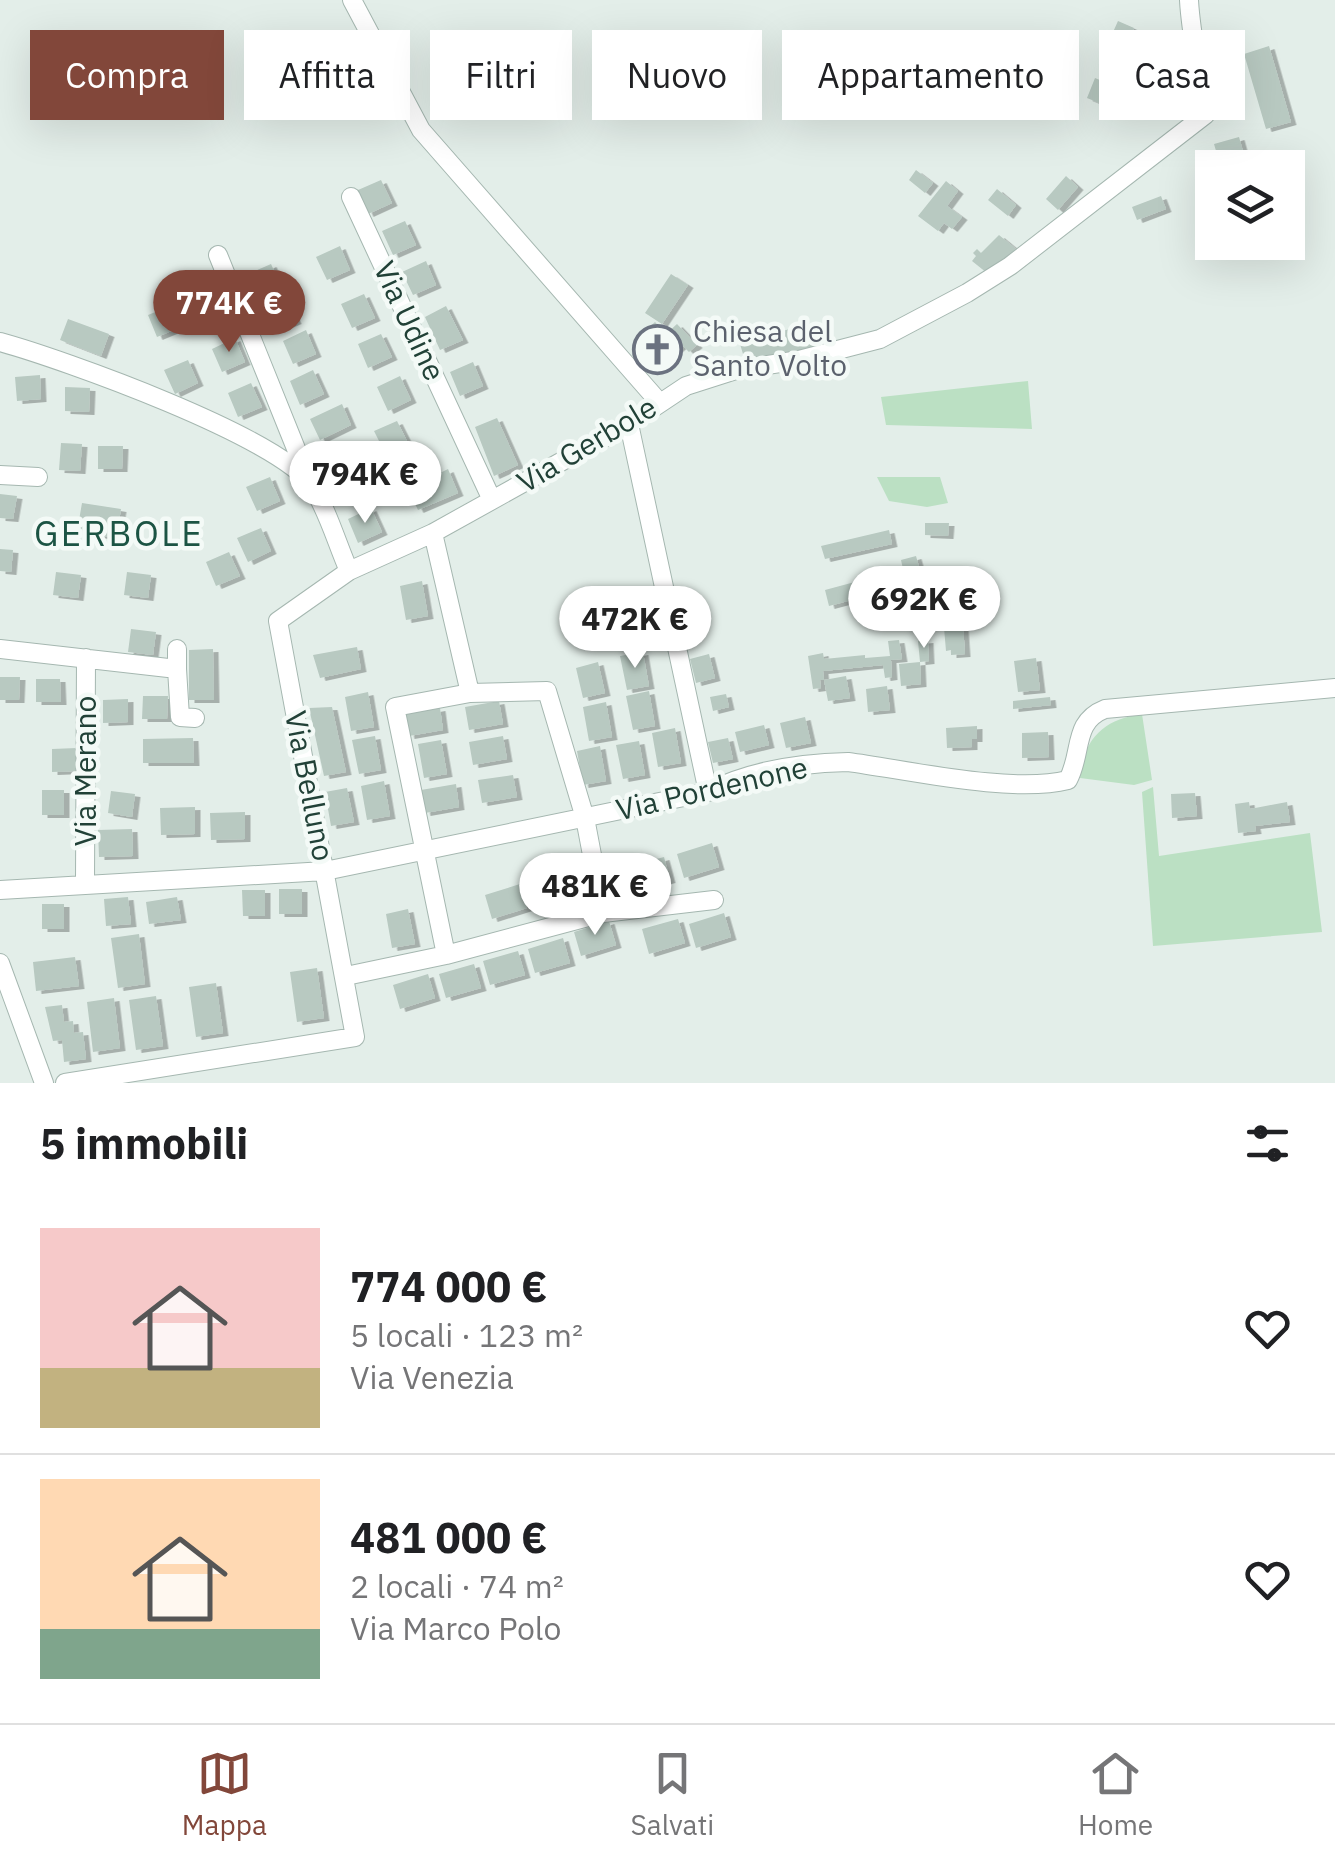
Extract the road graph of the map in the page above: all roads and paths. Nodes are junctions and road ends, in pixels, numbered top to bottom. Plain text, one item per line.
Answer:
1 (352, 0) edge
2 (1189, 0) edge
3 (351, 197) dead end
4 (218, 256) dead end
5 (0, 342) edge
6 (659, 402) junction
7 (629, 424) junction
8 (0, 475) edge
9 (38, 477) dead end
10 (311, 486) junction
11 (492, 500) junction
12 (433, 533) junction
13 (350, 571) junction
14 (0, 649) edge
15 (177, 649) dead end
16 (86, 658) junction
17 (177, 669) junction
18 (1335, 688) edge
19 (470, 693) junction
20 (195, 718) dead end
21 (708, 792) junction
22 (585, 818) junction
23 (422, 851) junction
24 (325, 871) junction
25 (85, 884) junction
26 (0, 890) edge
27 (714, 900) dead end
28 (603, 913) junction
29 (446, 955) junction
30 (0, 964) edge
31 (346, 976) junction
32 (44, 1083) edge
33 (64, 1083) edge

1 - 6 street
2 - 6 street, Via Gerbole
3 - 11 street, Via Udine
4 - 10 street
5 - 10 street
6 - 7 street, Via Gerbole
7 - 11 street, Via Gerbole
7 - 21 street
8 - 9 street
10 - 13 street
11 - 12 street, Via Gerbole
12 - 13 street, Via Gerbole
12 - 19 street
13 - 24 street, Via Belluno
14 - 16 street
15 - 17 street
16 - 17 street
16 - 25 street, Via Merano
17 - 20 street
18 - 21 street, Via Pordenone
19 - 22 street
19 - 23 street
21 - 22 street, Via Pordenone
22 - 23 street, Via Pordenone
22 - 28 street
23 - 24 street, Via Pordenone
23 - 29 street
24 - 25 street, Via Pordenone
24 - 31 street, Via Belluno
25 - 26 street, Via Pordenone
27 - 28 street
28 - 29 street
29 - 31 street
30 - 32 street
31 - 33 street, Via Belluno

